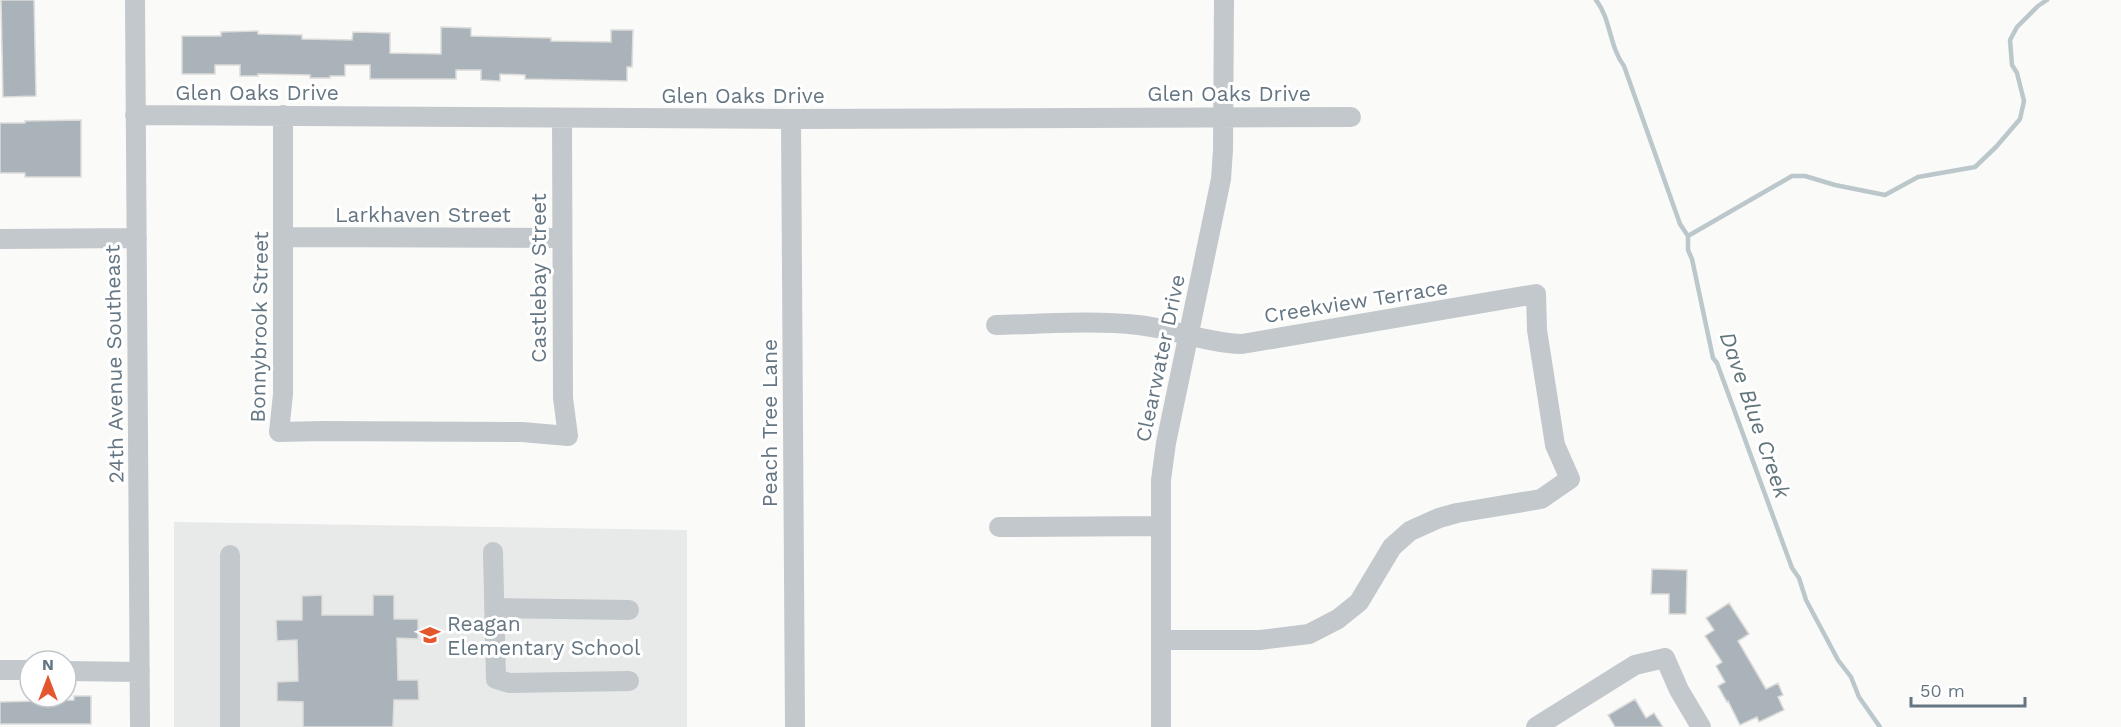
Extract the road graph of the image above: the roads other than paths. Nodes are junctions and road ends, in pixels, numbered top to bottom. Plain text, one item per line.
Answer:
1 (135, 0) edge
2 (1224, 0) edge
3 (135, 115) junction
4 (283, 115) junction
5 (1351, 117) dead end
6 (1223, 118) junction
7 (562, 119) junction
8 (791, 119) junction
9 (284, 237) junction
10 (136, 238) junction
11 (562, 238) junction
12 (0, 239) edge
13 (996, 325) dead end
14 (1189, 335) junction
15 (568, 436) joint
16 (1160, 526) junction
17 (999, 527) dead end
18 (493, 552) dead end
19 (230, 555) dead end
20 (494, 608) junction
21 (629, 610) dead end
22 (1161, 640) junction
23 (0, 670) edge
24 (18, 670) edge
25 (78, 671) edge
26 (140, 672) junction
27 (629, 681) dead end
28 (140, 727) edge
29 (230, 727) edge
30 (795, 727) edge
31 (1161, 727) edge
32 (1536, 727) edge
33 (1701, 727) edge

1 - 3 street, 24th Avenue Southeast
2 - 6 street, Clearwater Drive
3 - 4 street, Glen Oaks Drive
3 - 10 street, 24th Avenue Southeast
4 - 7 street, Glen Oaks Drive
4 - 9 street, Bonnybrook Street
5 - 6 street, Glen Oaks Drive
6 - 8 street, Glen Oaks Drive
6 - 14 street, Clearwater Drive
7 - 8 street, Glen Oaks Drive
7 - 11 street, Castlebay Street
8 - 30 street, Peach Tree Lane
9 - 11 street, Larkhaven Street
9 - 15 street, Bonnybrook Street
10 - 12 street
10 - 26 street, 24th Avenue Southeast
11 - 15 street, Castlebay Street
13 - 14 street, Creekview Terrace
14 - 16 street, Clearwater Drive
14 - 22 street, Creekview Terrace
16 - 17 street
16 - 22 street, Clearwater Drive
18 - 20 street
19 - 29 street
20 - 21 street
20 - 27 street
22 - 31 street, Clearwater Drive
23 - 24 street
25 - 26 street
26 - 28 street, 24th Avenue Southeast
32 - 33 street

